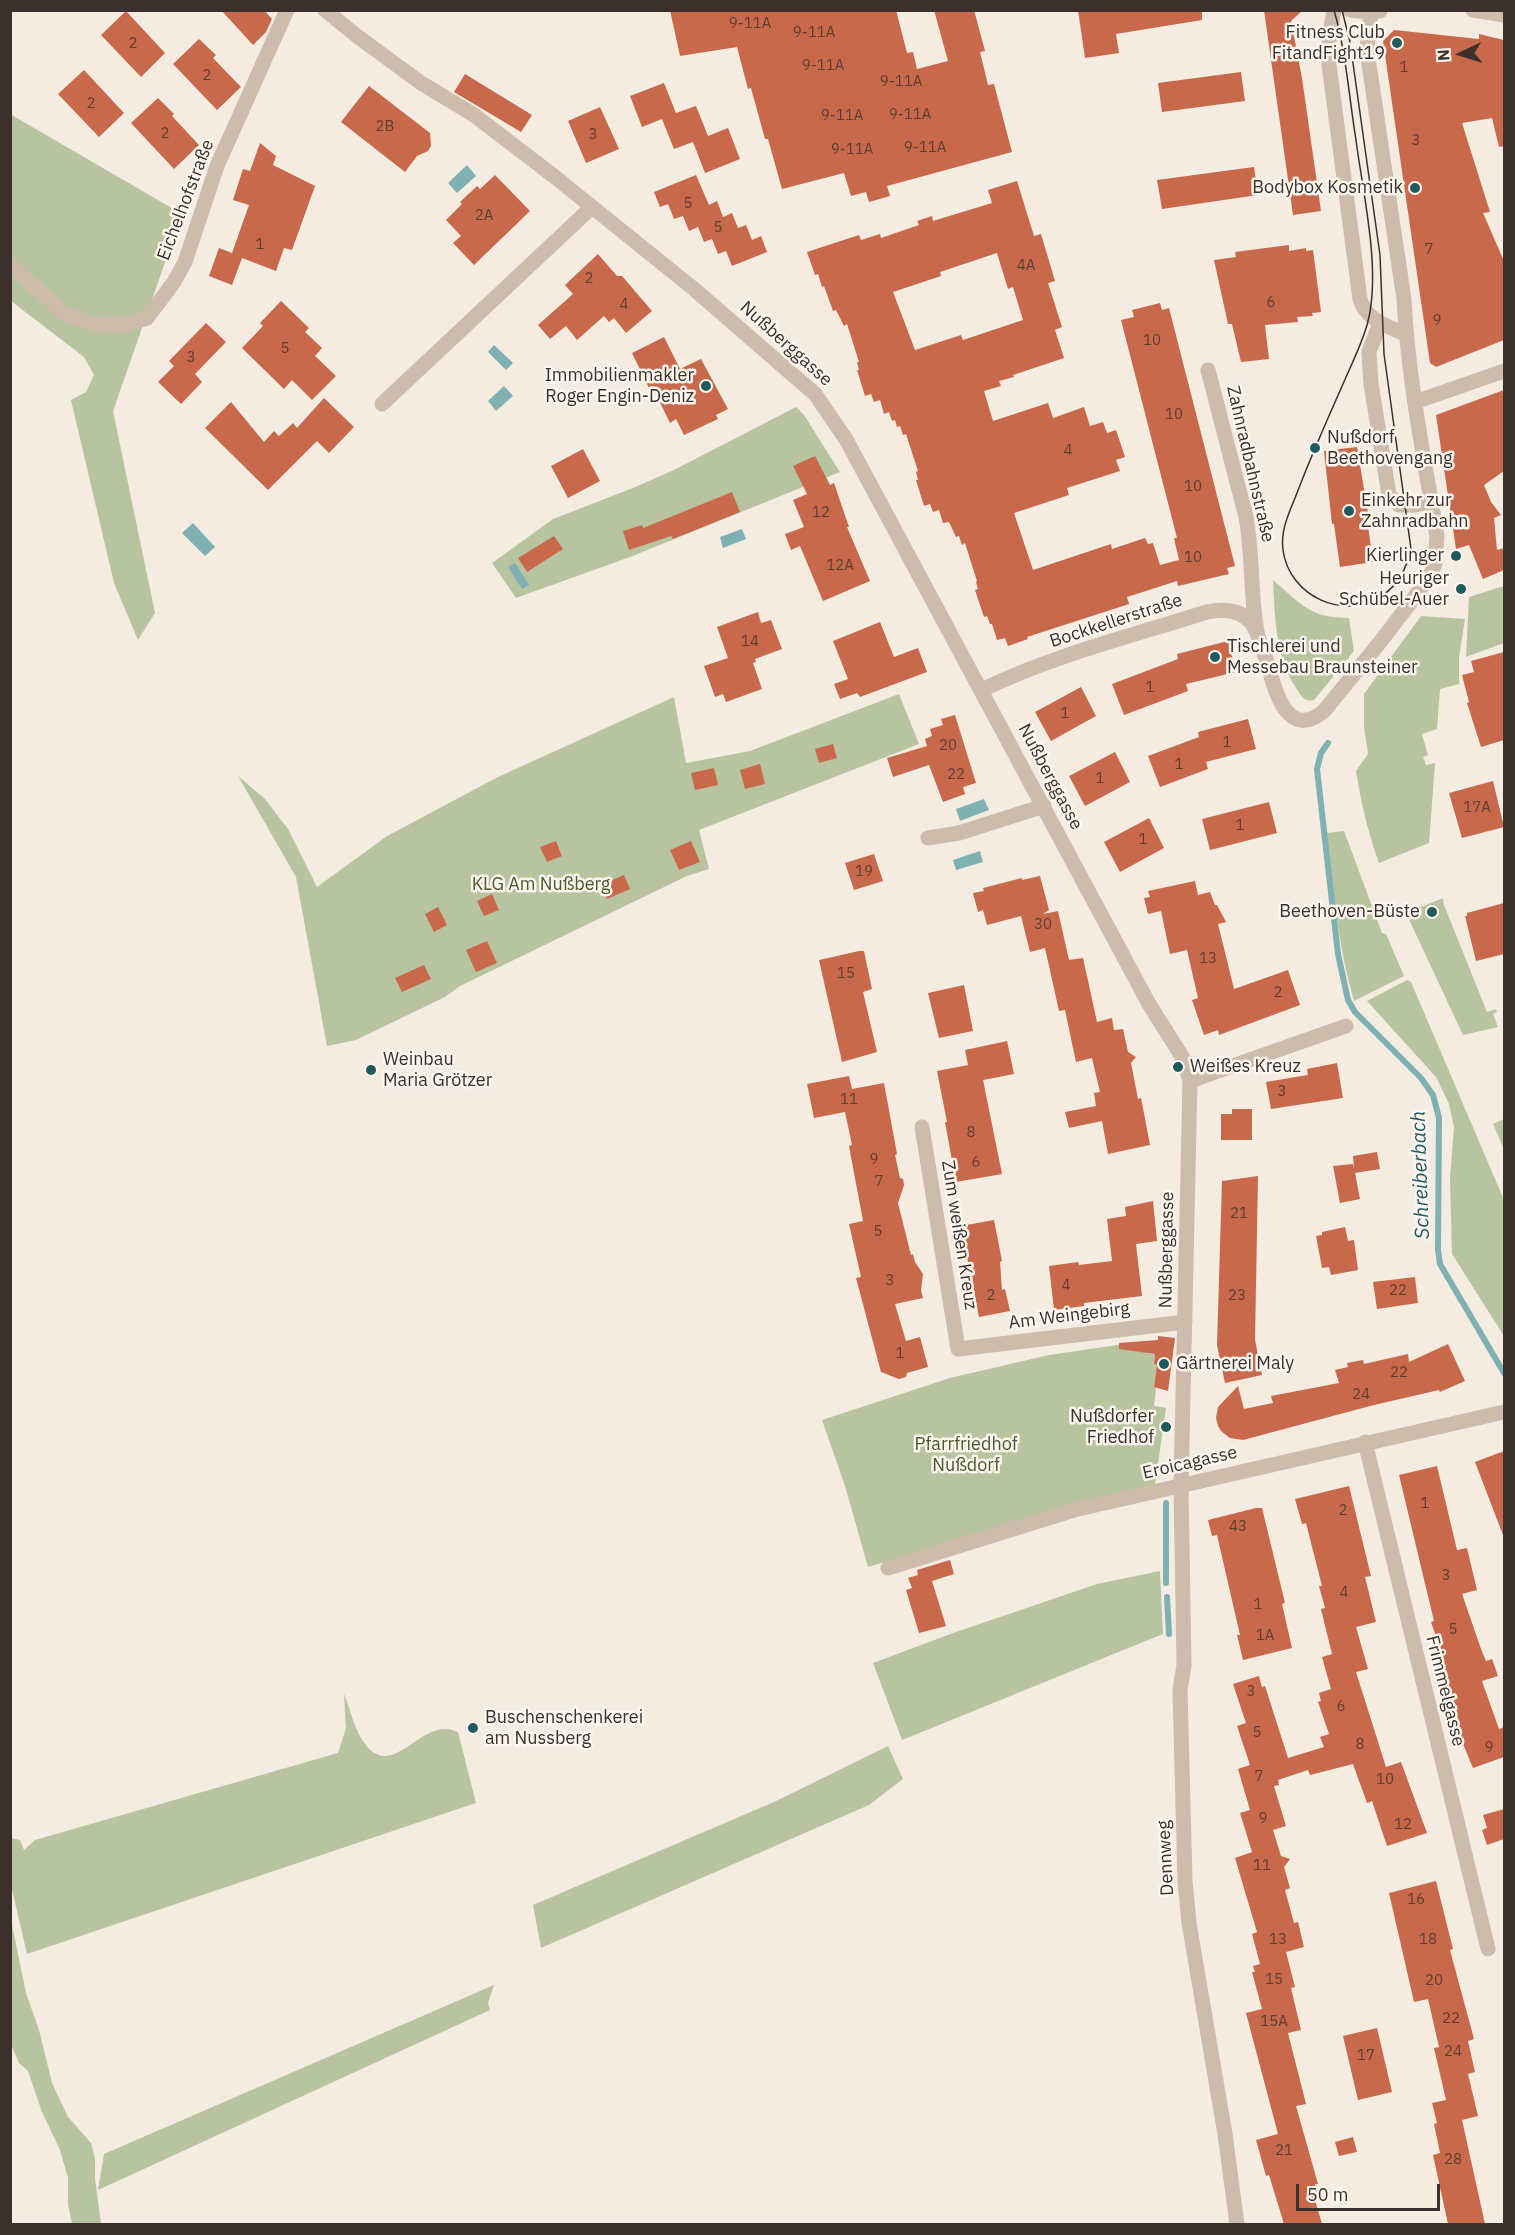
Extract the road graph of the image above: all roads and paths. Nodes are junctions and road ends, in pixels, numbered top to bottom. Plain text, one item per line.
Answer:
1 (288, 10) edge
2 (326, 10) edge
3 (1334, 10) edge
4 (1350, 10) edge
5 (1473, 10) edge
6 (1374, 11) edge
7 (1504, 15) edge
8 (592, 207) junction
9 (10, 264) edge
10 (1380, 323) junction
11 (1405, 334) junction
12 (1208, 370) dead end
13 (1504, 371) edge
14 (1415, 402) junction
15 (382, 404) dead end
16 (1432, 501) junction
17 (1257, 633) junction
18 (982, 690) junction
19 (1044, 806) junction
20 (928, 838) dead end
21 (1346, 1026) dead end
22 (1190, 1081) junction
23 (922, 1127) dead end
24 (1185, 1322) junction
25 (958, 1349) joint
26 (1504, 1412) edge
27 (1365, 1442) junction
28 (1181, 1486) junction
29 (888, 1568) dead end
30 (1488, 1949) dead end
31 (1237, 2224) edge

1 - 9 street, Eichelhofstraße
2 - 8 street, Nußberggasse
3 - 10 street
4 - 6 street
5 - 7 street
6 - 11 street, Zahnradbahnstraße
8 - 15 street
8 - 18 street, Nußberggasse
10 - 11 street
10 - 16 street
11 - 14 street, Zahnradbahnstraße
12 - 17 street, Zahnradbahnstraße
13 - 14 street
14 - 16 street, Zahnradbahnstraße
16 - 17 street, Zahnradbahnstraße
17 - 18 street, Bockkellerstraße
18 - 19 street, Nußberggasse
19 - 20 street
19 - 22 street, Nußberggasse
21 - 22 street
22 - 24 street, Nußberggasse
23 - 25 street, Zum weißen Kreuz
24 - 25 street, Am Weingebirg
24 - 28 street, Nußberggasse
26 - 27 street, Eroicagasse
27 - 28 street, Eroicagasse
27 - 30 street, Frimmelgasse
28 - 29 street, Eroicagasse
28 - 31 street, Dennweg

